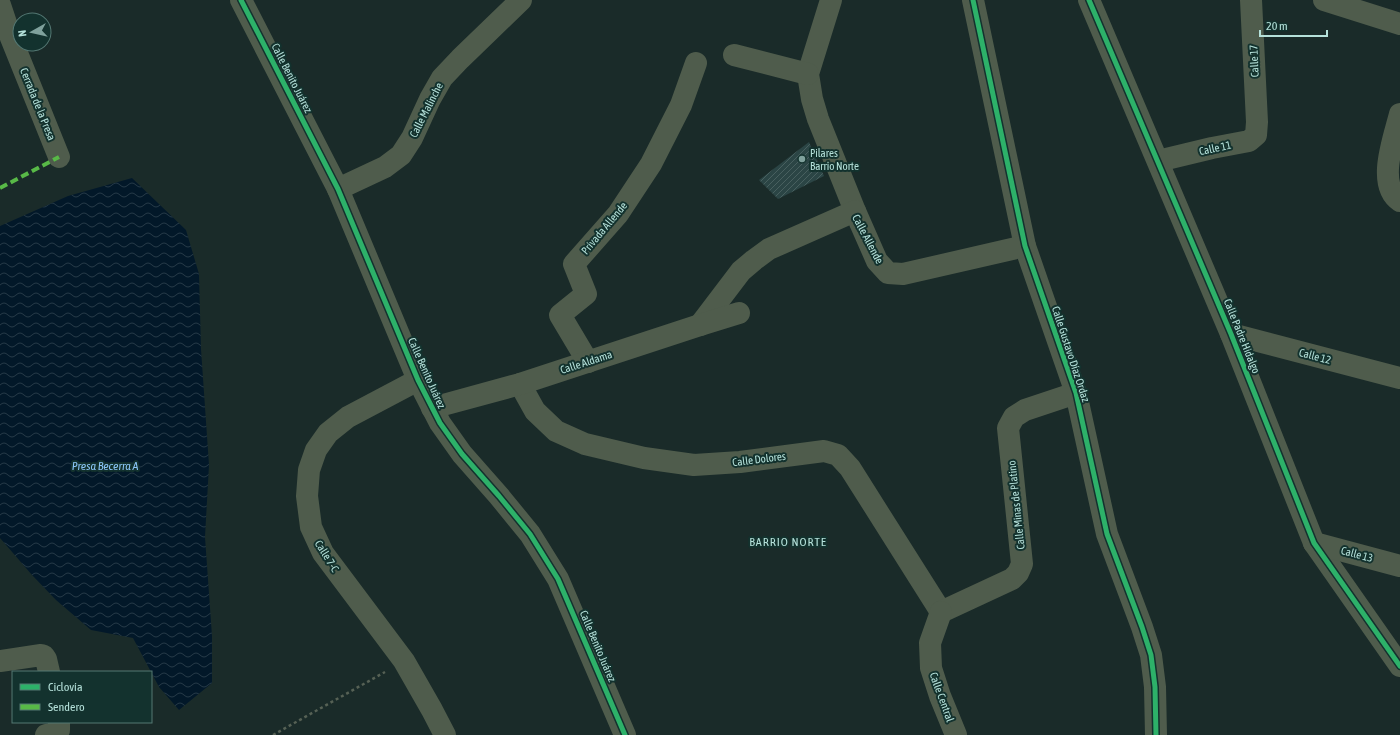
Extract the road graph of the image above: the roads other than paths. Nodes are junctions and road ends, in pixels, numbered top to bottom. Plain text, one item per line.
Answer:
1 (241, 0) edge
2 (521, 0) edge
3 (831, 0) edge
4 (973, 0) edge
5 (1090, 0) edge
6 (1251, 0) edge
7 (1324, 0) edge
8 (0, 6) edge
9 (1400, 24) edge
10 (734, 55) dead end
11 (696, 63) dead end
12 (808, 74) junction
13 (1400, 114) edge
14 (1258, 122) joint
15 (59, 157) dead end
16 (1158, 161) junction
17 (338, 189) junction
18 (1400, 201) edge
19 (855, 211) junction
20 (1025, 246) junction
21 (739, 313) dead end
22 (700, 325) junction
23 (1230, 334) junction
24 (588, 362) junction
25 (1400, 378) edge
26 (418, 380) junction
27 (520, 384) junction
28 (1076, 393) junction
29 (432, 408) junction
30 (1314, 543) junction
31 (1400, 566) edge
32 (941, 612) junction
33 (0, 661) edge
34 (45, 663) edge
35 (1400, 666) edge
36 (445, 735) edge
37 (625, 735) edge
38 (956, 735) edge
39 (1156, 735) edge

1 - 17 street, Calle Benito Juárez
2 - 17 street, Calle Malinche
3 - 12 street
4 - 20 street, Calle Gustavo Díaz Ordaz
5 - 16 street, Calle Padre Hidalgo
6 - 14 street, Calle 17
7 - 9 street
8 - 15 street, Cerrada de la Presa
10 - 12 street
11 - 24 street, Privada Allende
12 - 19 street
13 - 18 street
14 - 16 street, Calle 11
16 - 23 street, Calle Padre Hidalgo
17 - 26 street, Calle Benito Juárez
19 - 20 street, Calle Allende
19 - 22 street, Calle Allende
20 - 28 street, Calle Gustavo Díaz Ordaz
21 - 22 street, Calle Aldama
22 - 24 street, Calle Aldama
23 - 25 street, Calle 12
23 - 30 street, Calle Padre Hidalgo
24 - 27 street, Calle Aldama
26 - 29 street, Calle Benito Juárez
26 - 36 street, Calle 7-C
27 - 29 street, Calle Aldama
27 - 32 street, Calle Dolores
28 - 32 street, Calle Minas de Platino
28 - 39 street, Calle Gustavo Díaz Ordaz
29 - 37 street, Calle Benito Juárez
30 - 31 street, Calle 13
30 - 35 street, Calle Padre Hidalgo
32 - 38 street, Calle Central
33 - 34 street

